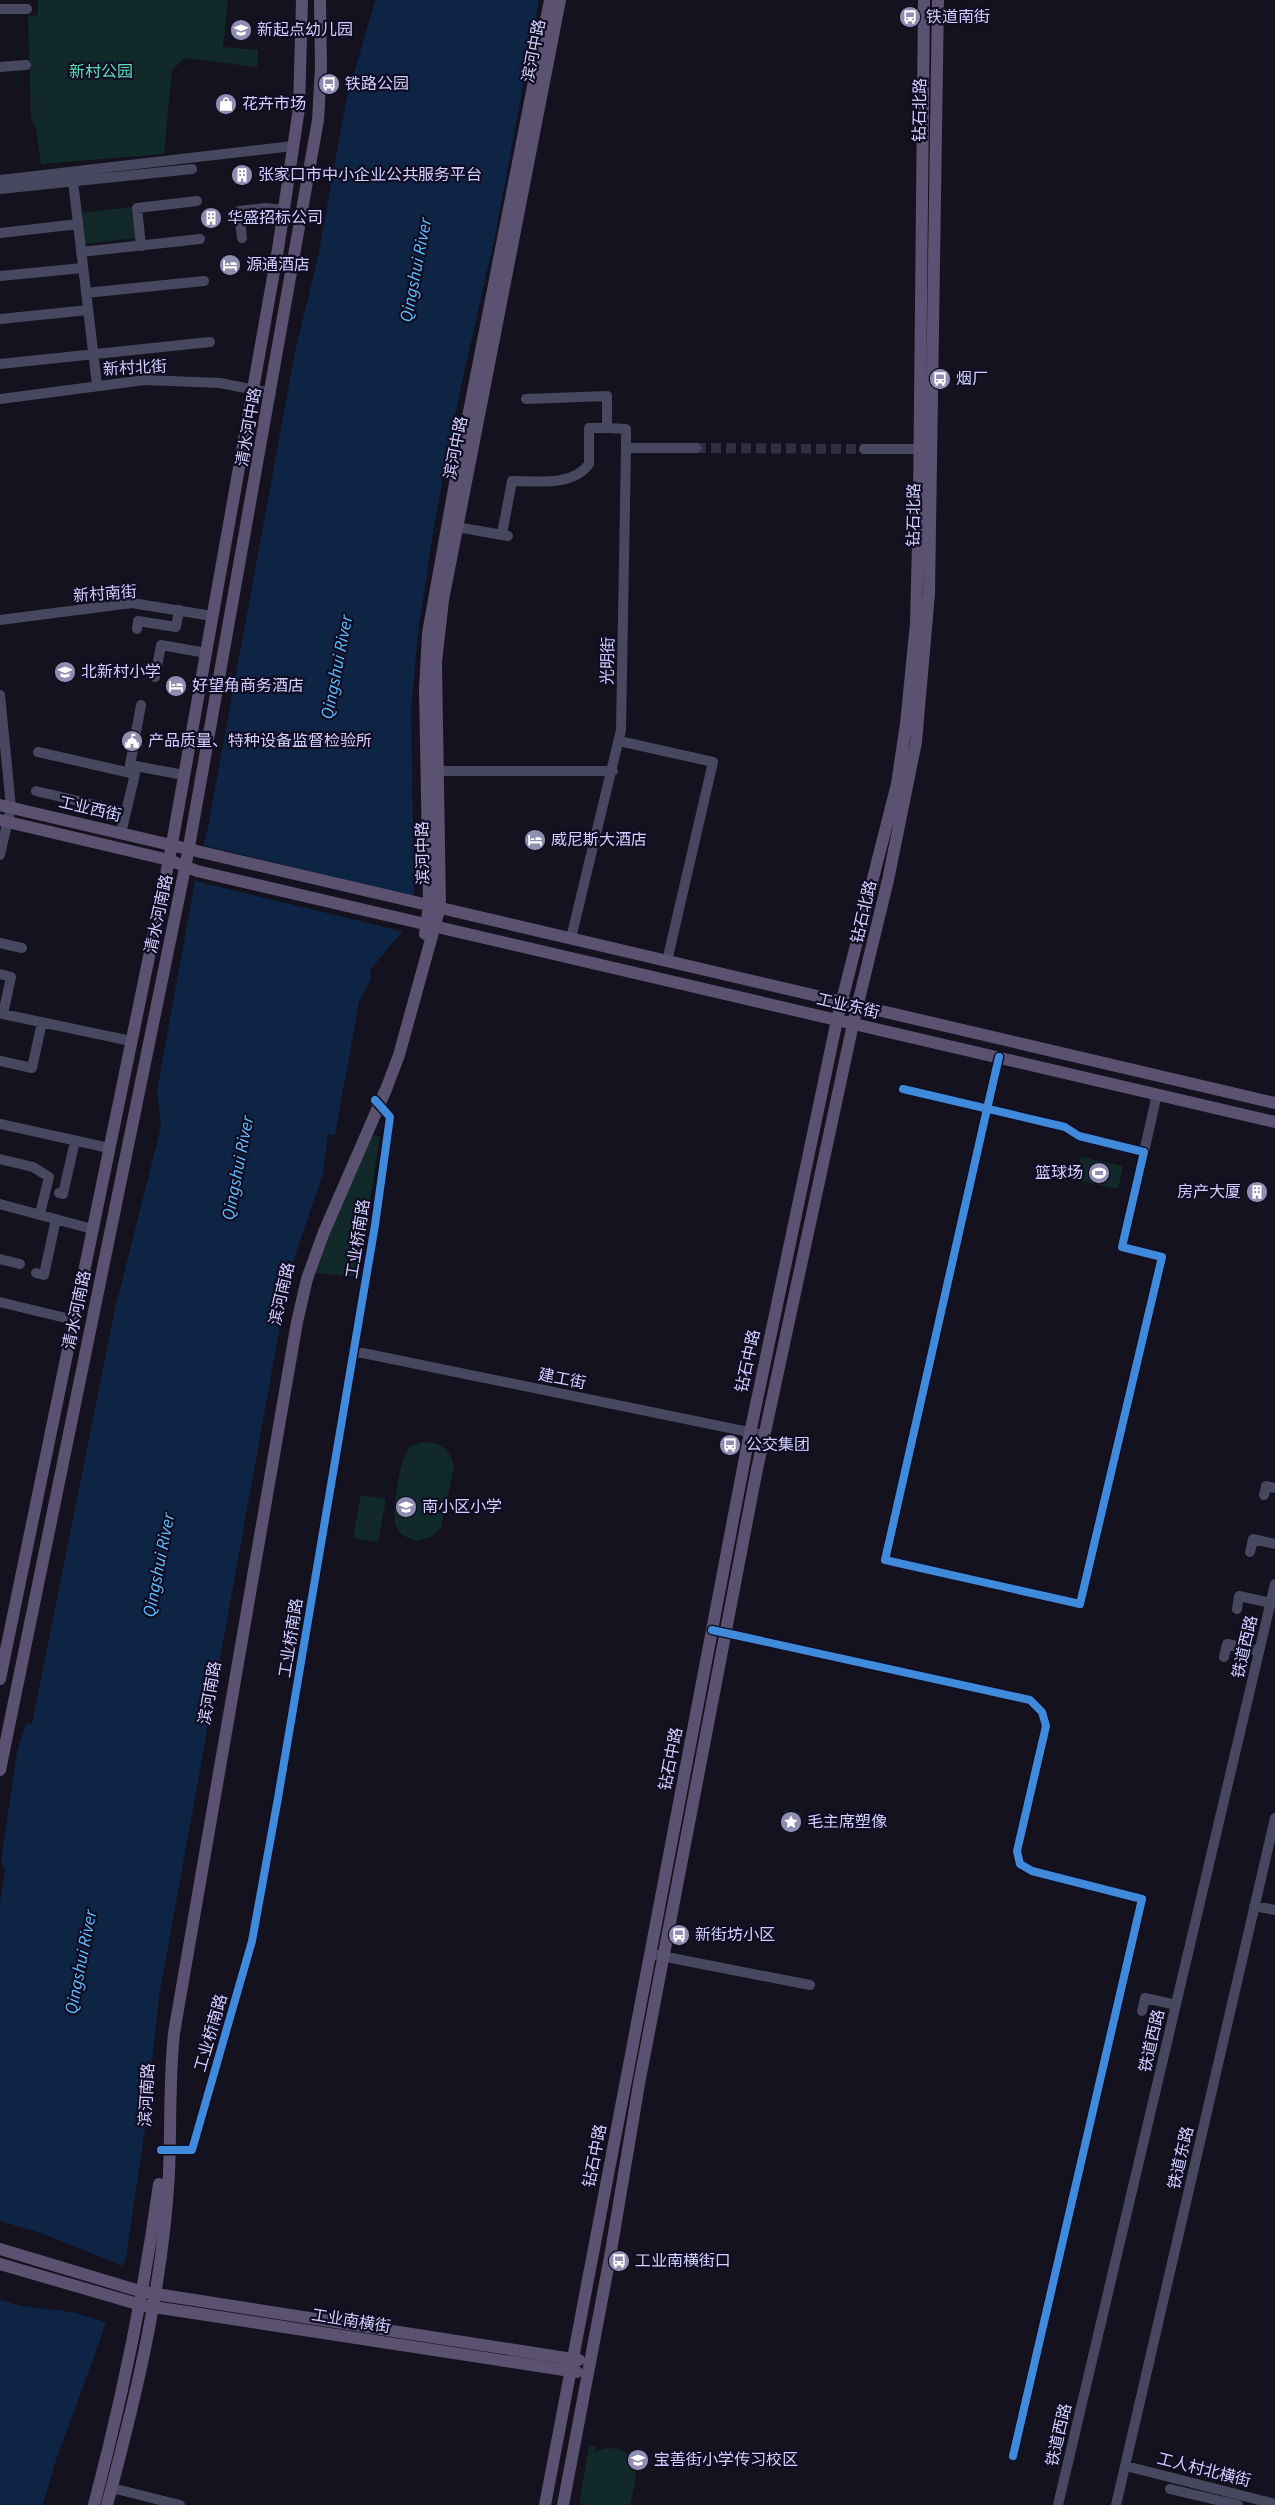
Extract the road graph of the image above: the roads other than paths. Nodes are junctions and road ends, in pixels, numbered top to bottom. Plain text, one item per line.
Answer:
1 (302, 0) edge
2 (320, 0) edge
3 (550, 0) edge
4 (560, 0) edge
5 (924, 0) edge
6 (938, 0) edge
7 (0, 9) edge
8 (27, 9) dead end
9 (26, 65) dead end
10 (0, 67) edge
11 (293, 146) junction
12 (192, 168) dead end
13 (0, 180) edge
14 (73, 181) junction
15 (0, 189) edge
16 (197, 201) dead end
17 (284, 210) junction
18 (78, 224) junction
19 (0, 232) edge
20 (242, 238) dead end
21 (200, 239) dead end
22 (141, 246) junction
23 (81, 252) junction
24 (83, 268) junction
25 (0, 276) edge
26 (204, 281) dead end
27 (86, 293) junction
28 (88, 310) junction
29 (0, 319) edge
30 (210, 342) dead end
31 (93, 354) junction
32 (0, 364) edge
33 (97, 385) junction
34 (253, 389) junction
35 (271, 393) junction
36 (0, 399) edge
37 (526, 399) dead end
38 (607, 428) junction
39 (626, 448) junction
40 (696, 448) tunnel mouth
41 (864, 448) tunnel mouth
42 (919, 449) junction
43 (452, 526) junction
44 (179, 610) junction
45 (212, 616) junction
46 (0, 620) edge
47 (137, 630) dead end
48 (206, 653) junction
49 (155, 677) dead end
50 (0, 695) edge
51 (141, 705) dead end
52 (619, 741) junction
53 (38, 752) dead end
54 (438, 771) junction
55 (613, 771) junction
56 (184, 775) junction
57 (36, 791) dead end
58 (6, 806) edge
59 (125, 812) junction
60 (4, 821) edge
61 (176, 824) junction
62 (120, 833) junction
63 (191, 837) junction
64 (141, 838) junction
65 (201, 852) junction
66 (140, 853) junction
67 (170, 853) junction
68 (0, 855) edge
69 (190, 865) junction
70 (163, 889) junction
71 (429, 905) junction
72 (431, 926) junction
73 (571, 938) junction
74 (0, 943) edge
75 (22, 948) dead end
76 (667, 961) junction
77 (0, 974) edge
78 (842, 1002) junction
79 (858, 1005) junction
80 (837, 1020) junction
81 (42, 1022) junction
82 (853, 1024) junction
83 (131, 1041) junction
84 (999, 1057) junction
85 (0, 1061) edge
86 (903, 1088) dead end
87 (1157, 1094) junction
88 (377, 1102) junction
89 (1275, 1103) edge
90 (987, 1109) junction
91 (1275, 1122) edge
92 (0, 1124) edge
93 (75, 1141) junction
94 (109, 1148) junction
95 (1144, 1152) junction
96 (0, 1159) edge
97 (59, 1194) dead end
98 (0, 1204) edge
99 (40, 1214) junction
100 (56, 1219) junction
101 (92, 1228) junction
102 (0, 1259) edge
103 (20, 1264) dead end
104 (36, 1273) dead end
105 (0, 1302) edge
106 (74, 1320) junction
107 (353, 1352) junction
108 (750, 1432) junction
109 (764, 1435) junction
110 (1275, 1488) edge
111 (1264, 1495) dead end
112 (1275, 1544) edge
113 (1250, 1552) dead end
114 (1275, 1584) edge
115 (1270, 1603) junction
116 (1236, 1609) dead end
117 (718, 1632) junction
118 (1259, 1651) junction
119 (1224, 1657) dead end
120 (0, 1679) edge
121 (0, 1770) edge
122 (1275, 1818) edge
123 (1254, 1906) junction
124 (1275, 1910) edge
125 (657, 1955) junction
126 (810, 1985) dead end
127 (1176, 2005) junction
128 (1142, 2011) dead end
129 (165, 2150) junction
130 (0, 2249) edge
131 (0, 2264) edge
132 (149, 2293) junction
133 (147, 2306) junction
134 (571, 2365) junction
135 (588, 2368) junction
136 (1013, 2456) dead end
137 (1126, 2466) junction
138 (105, 2487) junction
139 (1170, 2489) dead end
140 (1275, 2504) edge
141 (94, 2505) edge
142 (107, 2505) edge
143 (180, 2505) edge
144 (545, 2505) edge
145 (563, 2505) edge
146 (1058, 2505) edge
147 (1116, 2505) edge
148 (1238, 2505) edge

1 - 11 main road, 清水河中路
2 - 35 main road, 清水河中路
3 - 43 main road, 滨河中路
4 - 43 main road, 滨河中路
5 - 42 main road, 钻石北路
6 - 79 main road, 钻石北路
7 - 8 street
9 - 10 street
11 - 13 street
11 - 17 main road, 清水河中路
12 - 14 street
14 - 15 street
14 - 18 street
16 - 22 street
17 - 20 street
17 - 34 main road, 清水河中路
18 - 19 street
18 - 23 street
21 - 22 street
22 - 23 street
23 - 24 street
24 - 25 street
24 - 27 street
26 - 27 street
27 - 28 street
28 - 29 street
28 - 31 street
30 - 31 street
31 - 32 street
31 - 33 street
33 - 34 street, 新村北街
33 - 36 street, 新村北街
34 - 35 street, 新村北街
34 - 45 main road, 清水河中路
35 - 63 main road, 清水河中路
37 - 38 street
38 - 39 street, 光明街
38 - 43 street
39 - 40 street
39 - 52 street, 光明街
41 - 42 street
42 - 78 main road, 钻石北路
43 - 54 main road, 滨河中路
43 - 71 main road, 滨河中路
44 - 45 street, 新村南街
44 - 46 street, 新村南街
44 - 47 street
45 - 48 main road, 清水河中路
48 - 49 street
48 - 56 main road, 清水河中路
50 - 58 street
51 - 56 street
52 - 55 street, 光明街
52 - 76 street
53 - 59 street
54 - 55 street
54 - 71 main road, 滨河中路
55 - 73 street, 光明街
56 - 61 main road, 清水河中路
57 - 59 street
58 - 60 street
58 - 62 main road, 工业西街
59 - 62 street
60 - 66 main road, 工业西街
60 - 68 street
61 - 64 main road
61 - 67 main road, 清水河中路
62 - 64 main road, 工业西街
63 - 65 main road
63 - 69 main road, 清水河中路
64 - 67 main road, 工业西街
65 - 67 main road, 工业东街
65 - 71 main road, 工业东街
66 - 67 main road, 工业西街
66 - 70 main road
67 - 69 main road, 工业东街
67 - 70 main road, 清水河南路
69 - 72 main road, 工业东街
69 - 121 main road, 清水河南路
70 - 83 main road, 清水河南路
71 - 72 main road, 滨河南路
71 - 73 main road, 工业东街
72 - 80 main road, 工业东街
72 - 88 main road, 滨河南路
73 - 76 main road, 工业东街
74 - 75 street
76 - 78 main road, 工业东街
77 - 81 street
78 - 79 main road, 工业东街
78 - 80 main road, 钻石北路
79 - 82 main road, 钻石北路
79 - 89 main road, 工业东街
80 - 82 main road, 工业东街
80 - 108 main road, 钻石中路
81 - 83 street
81 - 85 street
82 - 84 main road, 工业东街
82 - 109 main road, 钻石中路
83 - 94 main road, 清水河南路
84 - 87 main road, 工业东街
84 - 90 street
86 - 90 street
87 - 91 main road, 工业东街
87 - 95 street
88 - 107 street, 工业桥南路
88 - 129 main road, 滨河南路
90 - 95 street
90 - 95 street
92 - 93 street
93 - 94 street
93 - 97 street
94 - 101 main road, 清水河南路
96 - 99 street
98 - 99 street
99 - 100 street
100 - 101 street
100 - 104 street
101 - 106 main road, 清水河南路
102 - 103 street
105 - 106 street
106 - 120 main road, 清水河南路
107 - 108 street, 建工街
107 - 129 street, 工业桥南路
108 - 109 street, 建工街
108 - 117 main road, 钻石中路
109 - 117 main road, 钻石中路
110 - 111 street
112 - 113 street
114 - 115 street, 铁道西路
115 - 116 street
115 - 118 street, 铁道西路
117 - 125 main road, 钻石中路
117 - 136 street
118 - 119 street
118 - 127 street, 铁道西路
122 - 123 street, 铁道东路
123 - 124 street
123 - 137 street, 铁道东路
125 - 126 street
125 - 134 main road, 钻石中路
125 - 135 main road, 钻石中路
127 - 128 street
127 - 146 street, 铁道西路
129 - 132 main road, 滨河南路
130 - 132 main road, 工业南横街
131 - 133 main road, 工业南横街
132 - 133 main road, 滨河南路
132 - 134 main road, 工业南横街
133 - 134 main road, 工业南横街
133 - 138 main road, 滨河南路
134 - 135 main road, 工业南横街
134 - 144 main road, 钻石中路
135 - 145 main road, 钻石中路
137 - 140 street, 工人村北横街
137 - 147 street, 铁道东路
138 - 141 main road, 滨河南路
138 - 142 main road, 滨河南路
138 - 143 street
139 - 148 street

